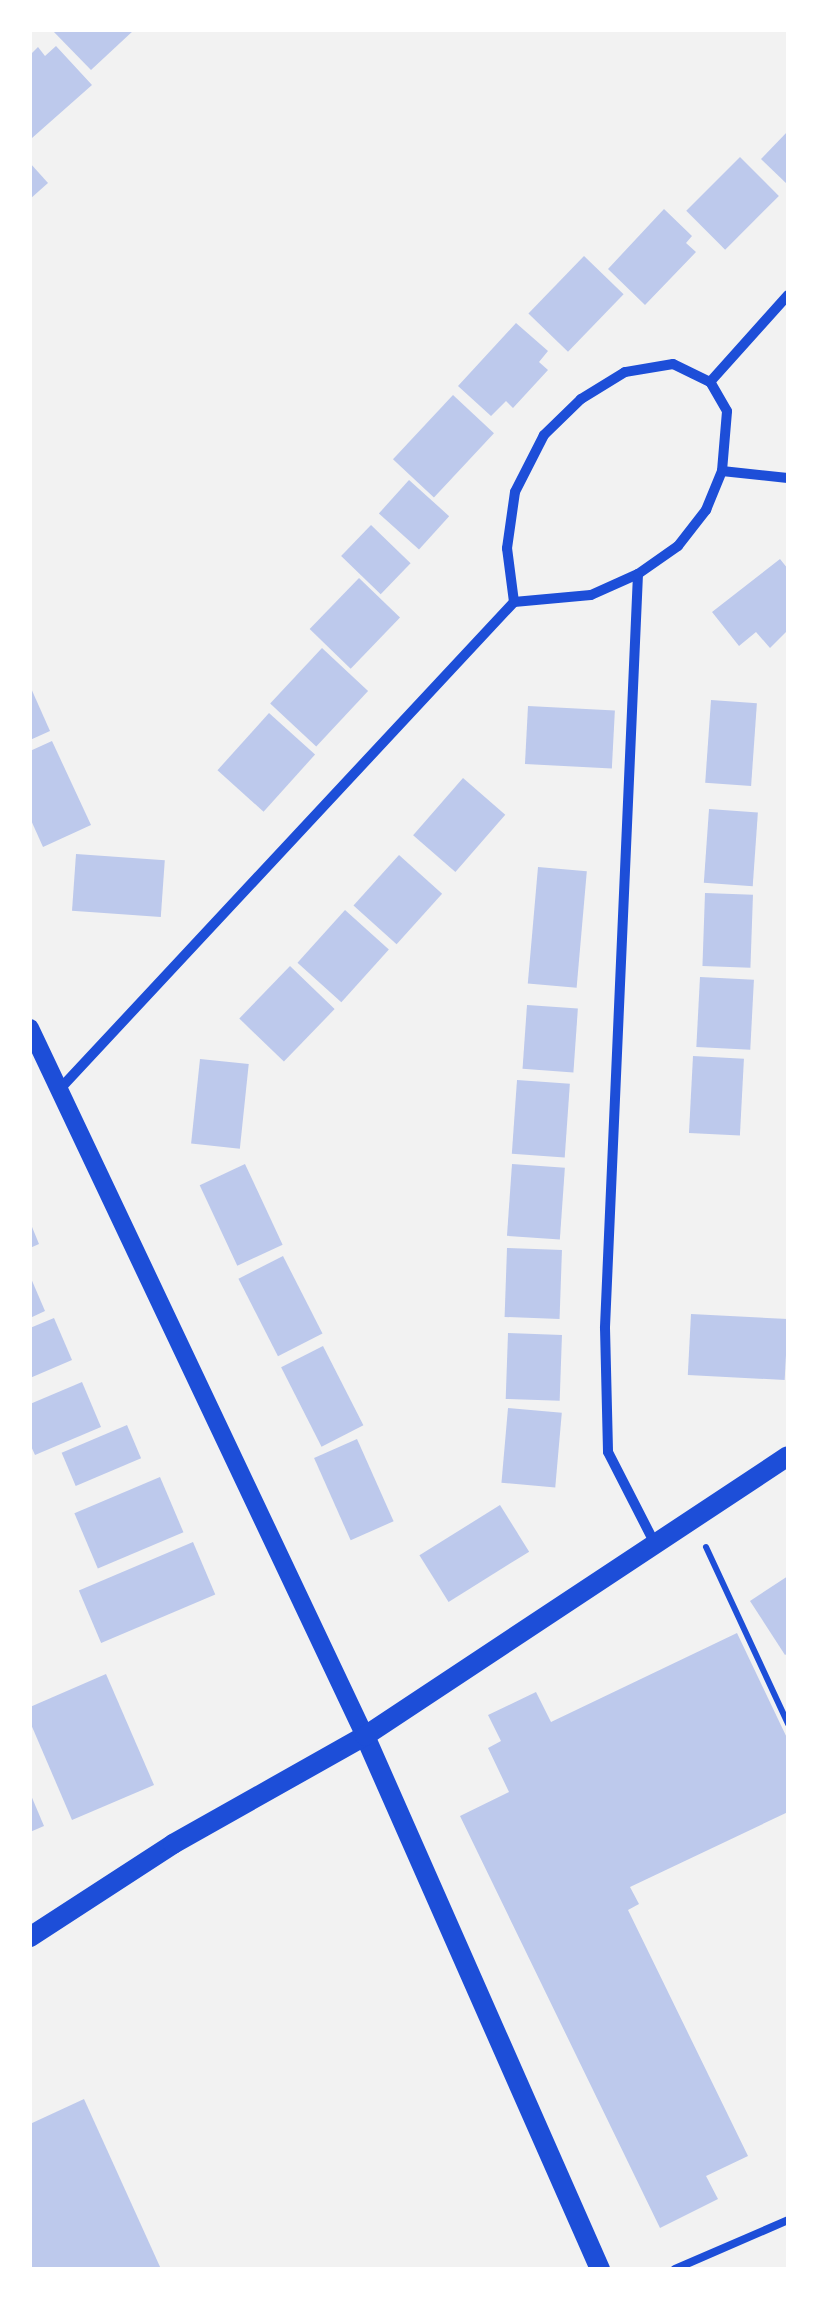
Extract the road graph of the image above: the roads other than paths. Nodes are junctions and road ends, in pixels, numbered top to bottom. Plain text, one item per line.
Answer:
1 (788, 295) edge
2 (710, 382) junction
3 (722, 472) junction
4 (788, 478) edge
5 (638, 574) junction
6 (514, 602) junction
7 (30, 1028) edge
8 (58, 1091) junction
9 (788, 1456) edge
10 (655, 1544) junction
11 (365, 1736) junction
12 (30, 1937) edge
13 (788, 2220) edge
14 (594, 2267) edge
15 (675, 2269) edge

1 - 2 street
2 - 3 street
2 - 6 street
3 - 4 street
3 - 5 street
5 - 6 street
5 - 10 street
6 - 8 street
7 - 8 street
8 - 11 street
9 - 10 main road
10 - 11 main road
11 - 12 main road
11 - 14 main road
13 - 15 lane

